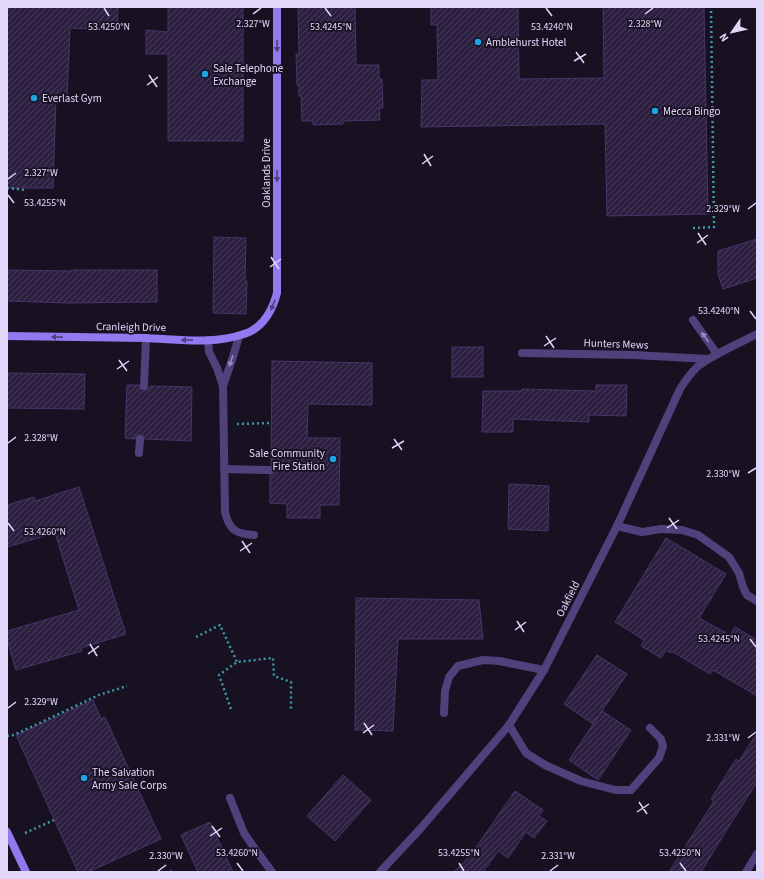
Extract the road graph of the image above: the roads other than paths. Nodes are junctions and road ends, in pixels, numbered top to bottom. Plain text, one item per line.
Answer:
1 (277, 7) edge
2 (693, 320) dead end
3 (252, 331) joint
4 (757, 334) edge
5 (7, 336) edge
6 (239, 336) junction
7 (146, 338) junction
8 (208, 340) junction
9 (522, 353) dead end
10 (717, 354) junction
11 (708, 359) junction
12 (144, 386) dead end
13 (223, 386) junction
14 (140, 439) dead end
15 (139, 453) dead end
16 (224, 469) junction
17 (270, 470) dead end
18 (617, 526) junction
19 (254, 535) dead end
20 (757, 601) edge
21 (544, 670) junction
22 (444, 713) dead end
23 (509, 725) junction
24 (650, 728) dead end
25 (230, 798) dead end
26 (7, 832) edge
27 (757, 854) edge
28 (26, 872) edge
29 (272, 872) edge
30 (380, 872) edge
31 (746, 872) edge

1 -> 3 main road, Oaklands Drive
10 -> 2 street
3 - 6 main road, Cranleigh Drive
4 - 10 street, Oakfield
7 -> 5 main road, Cranleigh Drive
6 - 8 main road, Cranleigh Drive
6 -> 13 street
8 -> 7 main road, Cranleigh Drive
7 - 12 street
8 - 13 street
9 - 11 street, Hunters Mews
10 - 11 street, Oakfield
11 - 18 street, Oakfield
13 - 16 street
14 - 15 street
16 - 17 street
16 - 19 street
18 - 20 street
18 - 21 street, Oakfield
21 - 22 street
21 - 23 street, Oakfield
23 - 24 street
23 - 30 street, Oakfield
25 - 29 street
26 - 28 main road
27 - 31 street

